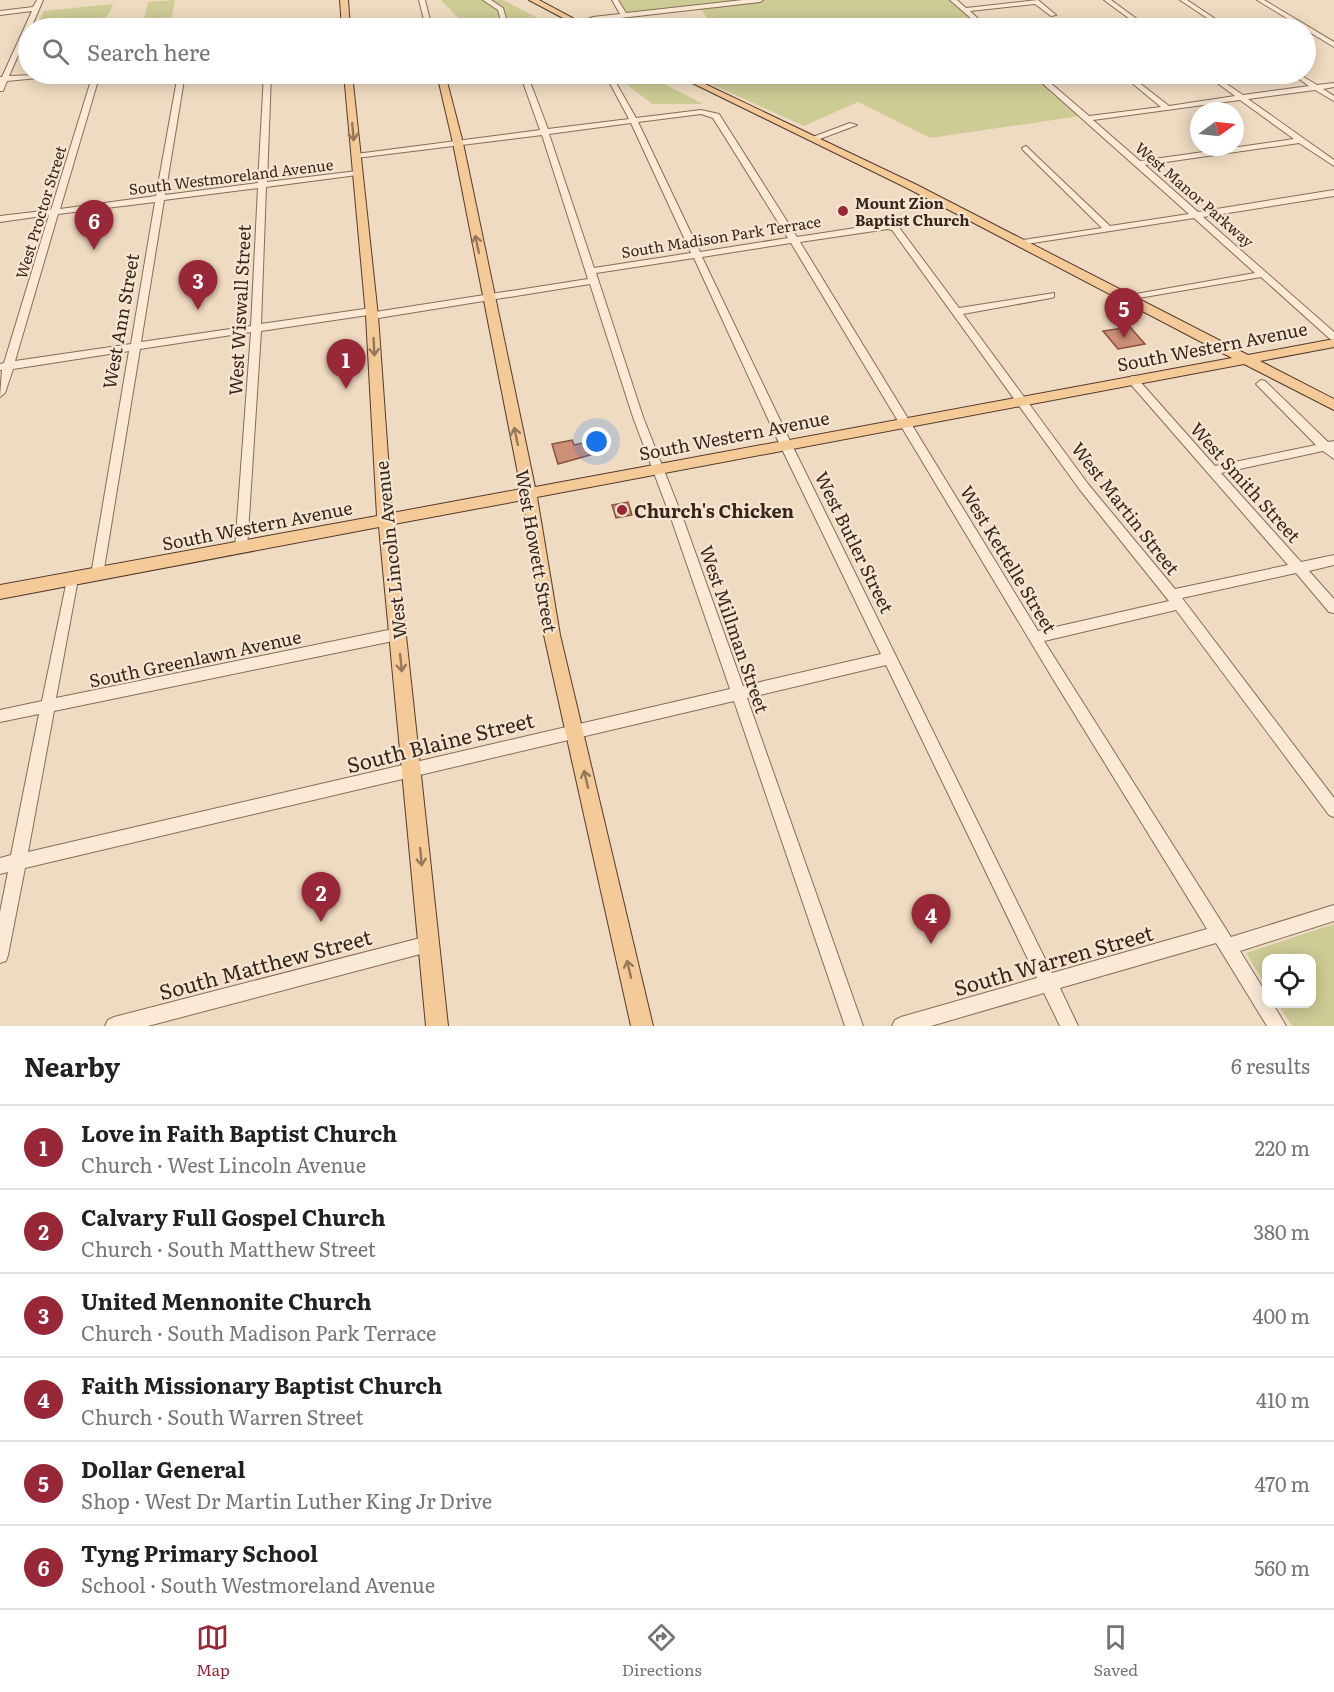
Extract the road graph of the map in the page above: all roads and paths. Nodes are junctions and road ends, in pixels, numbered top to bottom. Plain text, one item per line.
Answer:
1 (40, 0) edge
2 (344, 0) edge
3 (422, 0) edge
4 (486, 0) edge
5 (533, 0) edge
6 (615, 0) edge
7 (760, 0) edge
8 (953, 0) edge
9 (1107, 0) edge
10 (1183, 0) edge
11 (1260, 0) edge
12 (1036, 1) edge
13 (36, 9) junction
14 (965, 10) junction
15 (0, 13) edge
16 (624, 15) junction
17 (1053, 15) dead end
18 (32, 18) edge
19 (345, 18) edge
20 (426, 18) edge
21 (503, 18) edge
22 (568, 18) edge
23 (601, 18) edge
24 (974, 18) edge
25 (1132, 18) edge
26 (1211, 18) edge
27 (1292, 18) edge
28 (1316, 32) edge
29 (1330, 40) edge
30 (1334, 45) edge
31 (18, 46) edge
32 (18, 78) edge
33 (2, 79) edge
34 (93, 84) edge
35 (179, 84) edge
36 (267, 84) edge
37 (349, 84) edge
38 (443, 84) edge
39 (527, 84) edge
40 (614, 84) edge
41 (699, 84) edge
42 (1047, 84) edge
43 (1137, 84) edge
44 (1223, 84) edge
45 (1311, 84) edge
46 (1334, 85) edge
47 (1316, 87) junction
48 (0, 89) edge
49 (1242, 97) junction
50 (1334, 99) edge
51 (1167, 108) junction
52 (710, 113) joint
53 (1087, 119) junction
54 (634, 121) junction
55 (853, 126) dead end
56 (545, 132) junction
57 (814, 138) junction
58 (1302, 140) junction
59 (458, 143) junction
60 (1026, 148) dead end
61 (356, 156) junction
62 (1138, 164) junction
63 (1334, 164) edge
64 (357, 173) junction
65 (262, 185) junction
66 (1334, 193) edge
67 (161, 198) junction
68 (54, 212) junction
69 (1195, 214) junction
70 (0, 219) edge
71 (892, 226) joint
72 (1107, 228) junction
73 (794, 240) junction
74 (1023, 243) junction
75 (698, 254) junction
76 (1263, 274) junction
77 (592, 276) junction
78 (1051, 295) dead end
79 (489, 298) junction
80 (1130, 298) junction
81 (956, 312) junction
82 (372, 314) junction
83 (256, 328) junction
84 (1334, 337) edge
85 (1334, 343) edge
86 (135, 347) junction
87 (1246, 359) junction
88 (4, 366) edge
89 (1132, 380) junction
90 (1261, 384) dead end
91 (0, 393) edge
92 (1020, 401) junction
93 (1334, 405) edge
94 (906, 423) junction
95 (786, 445) junction
96 (1331, 449) edge
97 (657, 469) junction
98 (1212, 471) junction
99 (528, 493) junction
100 (385, 521) junction
101 (241, 549) junction
102 (1334, 560) edge
103 (1298, 568) junction
104 (97, 574) junction
105 (72, 579) junction
106 (0, 592) edge
107 (1175, 600) junction
108 (1334, 608) edge
109 (398, 634) junction
110 (1035, 638) junction
111 (890, 658) junction
112 (738, 693) junction
113 (48, 707) junction
114 (0, 716) edge
115 (575, 730) junction
116 (411, 770) junction
117 (1334, 810) edge
118 (17, 862) junction
119 (0, 866) edge
120 (1334, 913) edge
121 (1223, 940) junction
122 (429, 944) junction
123 (0, 955) edge
124 (1048, 984) junction
125 (114, 1026) edge
126 (437, 1026) edge
127 (642, 1026) edge
128 (854, 1026) edge
129 (901, 1026) edge
130 (1069, 1026) edge
131 (1277, 1026) edge

1 - 13 street
2 - 19 main road
3 - 20 street
4 - 21 street
5 - 22 main road
6 - 16 street
7 - 16 street
8 - 14 street
9 - 25 street
10 - 26 street
11 - 27 street
12 - 14 street
12 - 17 street
13 - 15 street
13 - 18 street
14 - 24 street
16 - 23 street
28 - 29 street
29 - 30 street
31 - 33 street
32 - 33 street
33 - 48 street
34 - 68 street, West Proctor Street
35 - 67 street, West Ann Street
36 - 65 street, West Wiswall Street
37 -> 61 main road, West Lincoln Avenue
38 - 59 main road, West Howett Street
39 - 56 street, West Millman Street
40 - 54 street, West Butler Street
41 - 57 main road
42 - 53 street, West Manor Parkway
43 - 51 street
44 - 49 street
45 - 47 street
46 - 47 street
47 - 49 street
47 - 50 street
49 - 51 street
49 - 58 street
51 - 53 street
52 - 54 street, South Westmoreland Avenue
52 - 73 street, West Kettelle Street
53 - 62 street, West Manor Parkway
54 - 56 street, South Westmoreland Avenue
54 - 75 street, West Butler Street
55 - 57 street
56 - 59 street, South Westmoreland Avenue
56 - 77 street, West Millman Street
57 - 74 main road
58 - 62 street
58 - 63 street
59 - 61 street, South Westmoreland Avenue
79 -> 59 main road, West Howett Street
60 - 72 street
61 - 64 main road, West Lincoln Avenue
62 - 69 street, West Manor Parkway
64 - 65 street, South Westmoreland Avenue
64 - 82 main road, West Lincoln Avenue
65 - 67 street, South Westmoreland Avenue
65 - 83 street, West Wiswall Street
66 - 69 street
67 - 68 street, South Westmoreland Avenue
67 - 86 street, West Ann Street
68 - 70 street, South Westmoreland Avenue
68 - 88 street, West Proctor Street
69 - 72 street
69 - 76 street, West Manor Parkway
71 - 73 street, South Madison Park Terrace
71 - 81 street, West Martin Street
72 - 74 street
73 - 75 street, South Madison Park Terrace
73 - 94 street, West Kettelle Street
74 - 80 main road
75 - 77 street, South Madison Park Terrace
75 - 95 street, West Butler Street
76 - 80 street
76 - 84 street, West Manor Parkway
77 - 79 street, South Madison Park Terrace
77 - 97 street, West Millman Street
78 - 81 street
79 - 82 street, South Madison Park Terrace
99 -> 79 main road, West Howett Street
80 - 87 main road
81 - 92 street, West Martin Street
82 - 83 street, South Madison Park Terrace
82 -> 100 main road, West Lincoln Avenue
83 - 86 street, South Madison Park Terrace
83 - 101 street, West Wiswall Street
85 - 87 main road, South Western Avenue
86 - 88 street, South Madison Park Terrace
86 - 104 street, West Ann Street
87 - 89 main road, South Western Avenue
87 - 93 main road
88 - 91 street, West Proctor Street
89 - 92 main road, South Western Avenue
89 - 98 street, West Smith Street
90 - 96 street
92 - 94 main road, South Western Avenue
92 - 107 street, West Martin Street
94 - 95 main road, South Western Avenue
94 - 110 street, West Kettelle Street
95 - 97 main road, South Western Avenue
95 - 111 street, West Butler Street
96 - 98 street
97 - 99 main road, South Western Avenue
97 - 112 street, West Millman Street
98 - 103 street, West Smith Street
99 - 100 main road, South Western Avenue
99 - 115 main road, West Howett Street
100 - 101 main road, South Western Avenue
100 - 109 main road, West Lincoln Avenue
101 - 104 main road, South Western Avenue
102 - 103 street
103 - 107 street
103 - 108 street, West Smith Street
104 - 105 main road, South Western Avenue
105 - 106 main road, South Western Avenue
105 - 113 street
107 - 110 street
107 - 117 street, West Martin Street
109 - 113 street, South Greenlawn Avenue
109 -> 116 main road, West Lincoln Avenue
110 - 121 street, West Kettelle Street
111 - 112 street, South Blaine Street
111 - 124 street, West Butler Street
112 - 115 street, South Blaine Street
112 - 128 street, West Millman Street
113 - 114 street, South Greenlawn Avenue
113 - 118 street
115 - 116 street, South Blaine Street
127 -> 115 main road, West Howett Street
116 - 118 street, South Blaine Street
116 -> 122 main road, West Lincoln Avenue
118 - 119 street, South Blaine Street
118 - 123 street
120 - 121 street, South Warren Street
121 - 124 street, South Warren Street
121 - 131 street, West Kettelle Street
122 - 125 street, South Matthew Street
122 - 126 main road, West Lincoln Avenue
124 - 129 street, South Warren Street
124 - 130 street, West Butler Street

